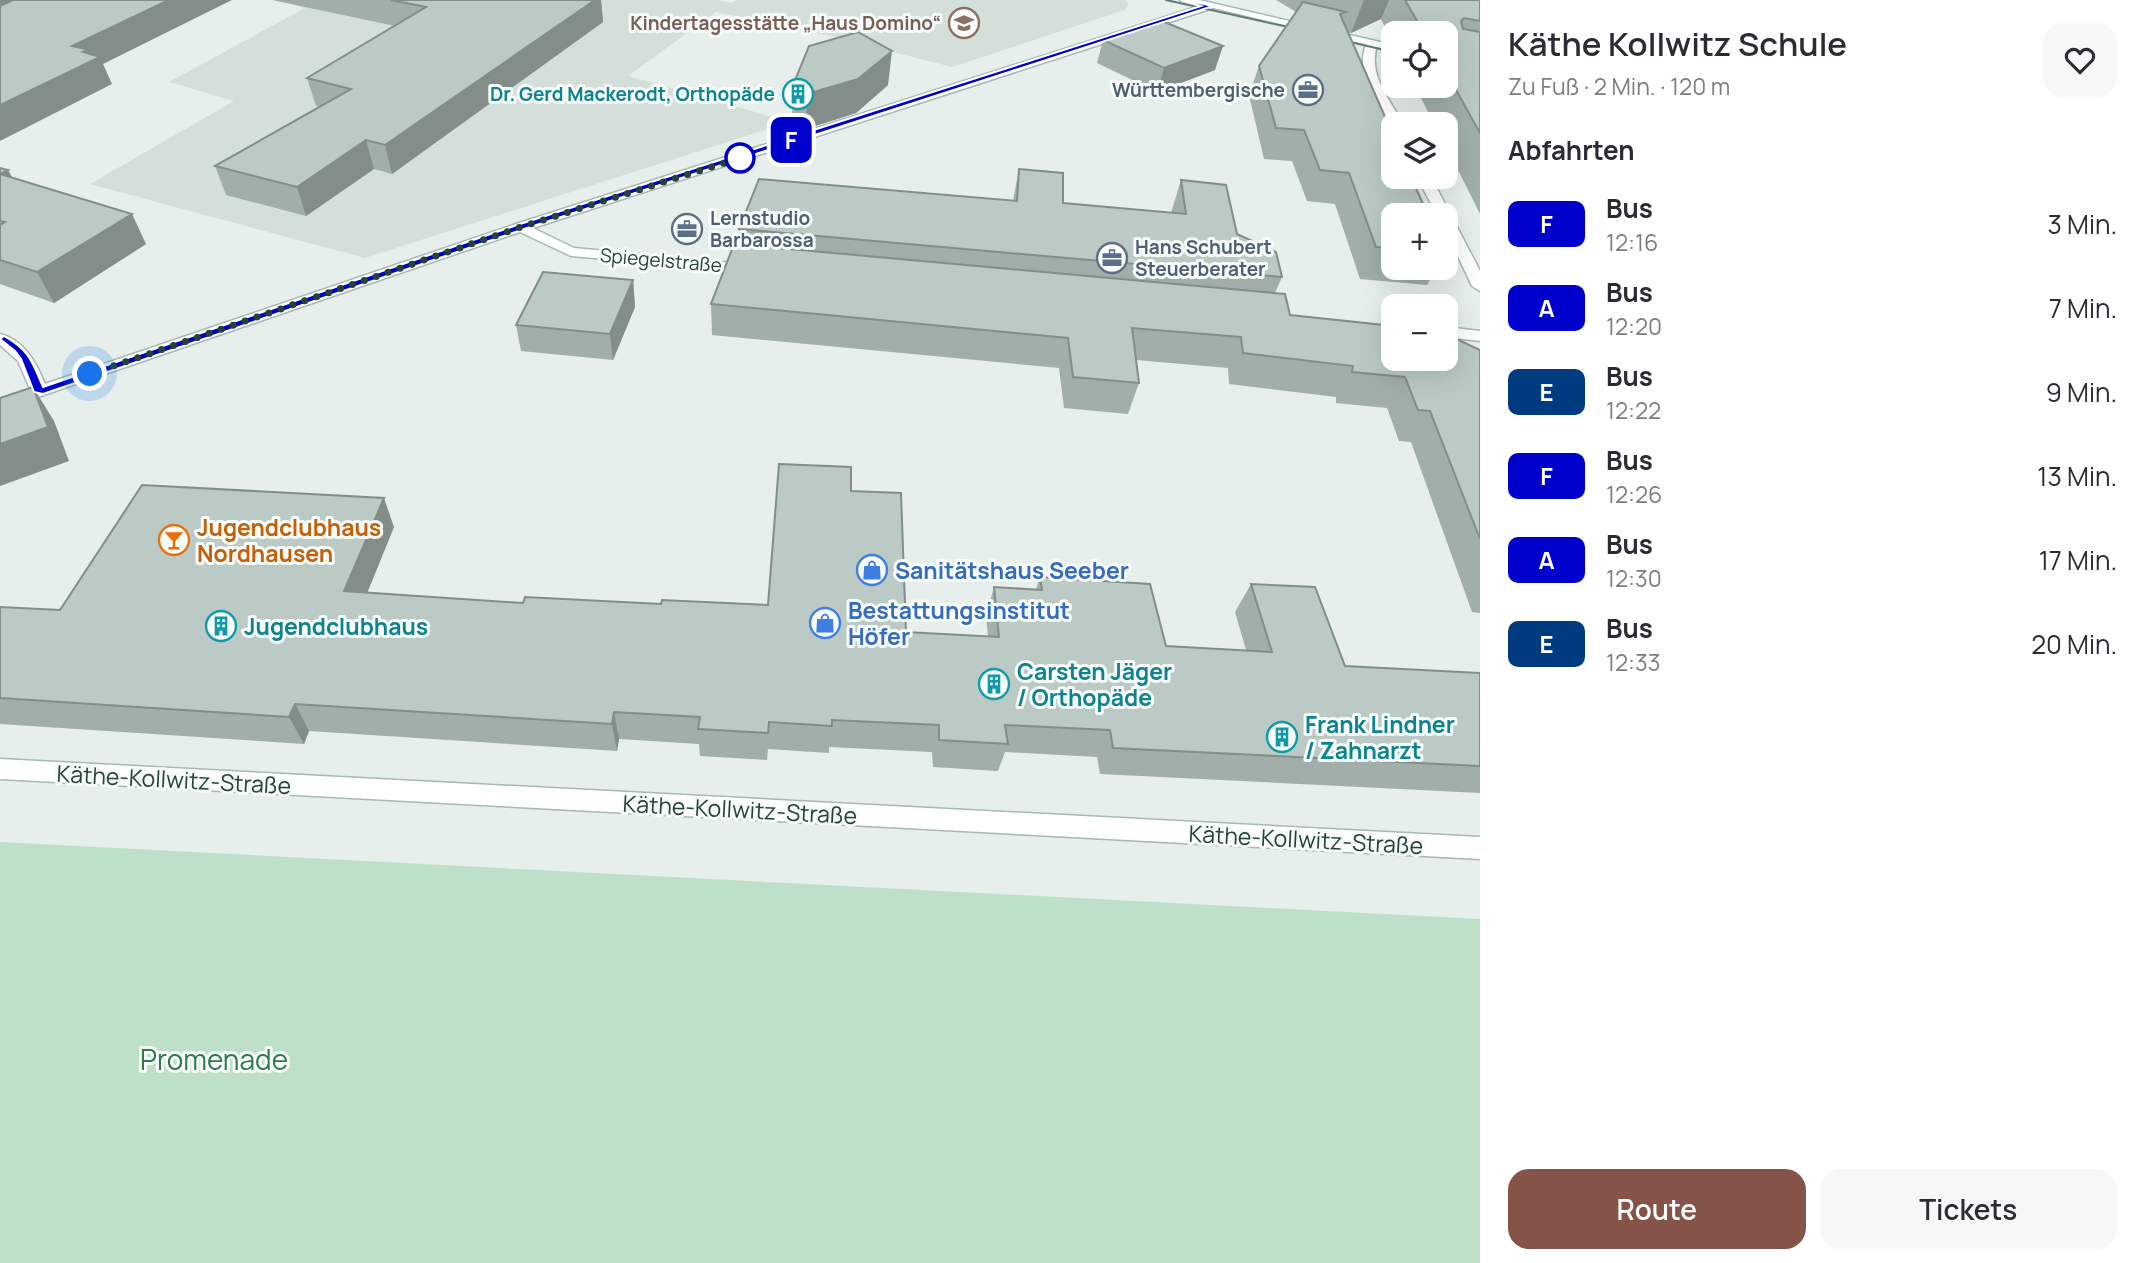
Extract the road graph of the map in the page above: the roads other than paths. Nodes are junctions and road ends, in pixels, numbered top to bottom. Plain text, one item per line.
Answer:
1 (1185, 0) edge
2 (1215, 3) edge
3 (1372, 43) junction
4 (1381, 45) edge
5 (1391, 112) edge
6 (521, 227) junction
7 (1458, 243) edge
8 (766, 270) edge
9 (1480, 286) edge
10 (1458, 333) edge
11 (1480, 335) edge
12 (0, 339) edge
13 (40, 392) junction
14 (0, 405) edge
15 (0, 769) edge
16 (1480, 848) edge

1 - 2 street
2 - 3 street
2 - 6 street
3 - 4 street
3 - 5 street
6 - 8 street, Spiegelstraße
6 - 13 street
7 - 9 street
10 - 11 street
12 - 13 street
13 - 14 street
15 - 16 street, Käthe-Kollwitz-Straße

